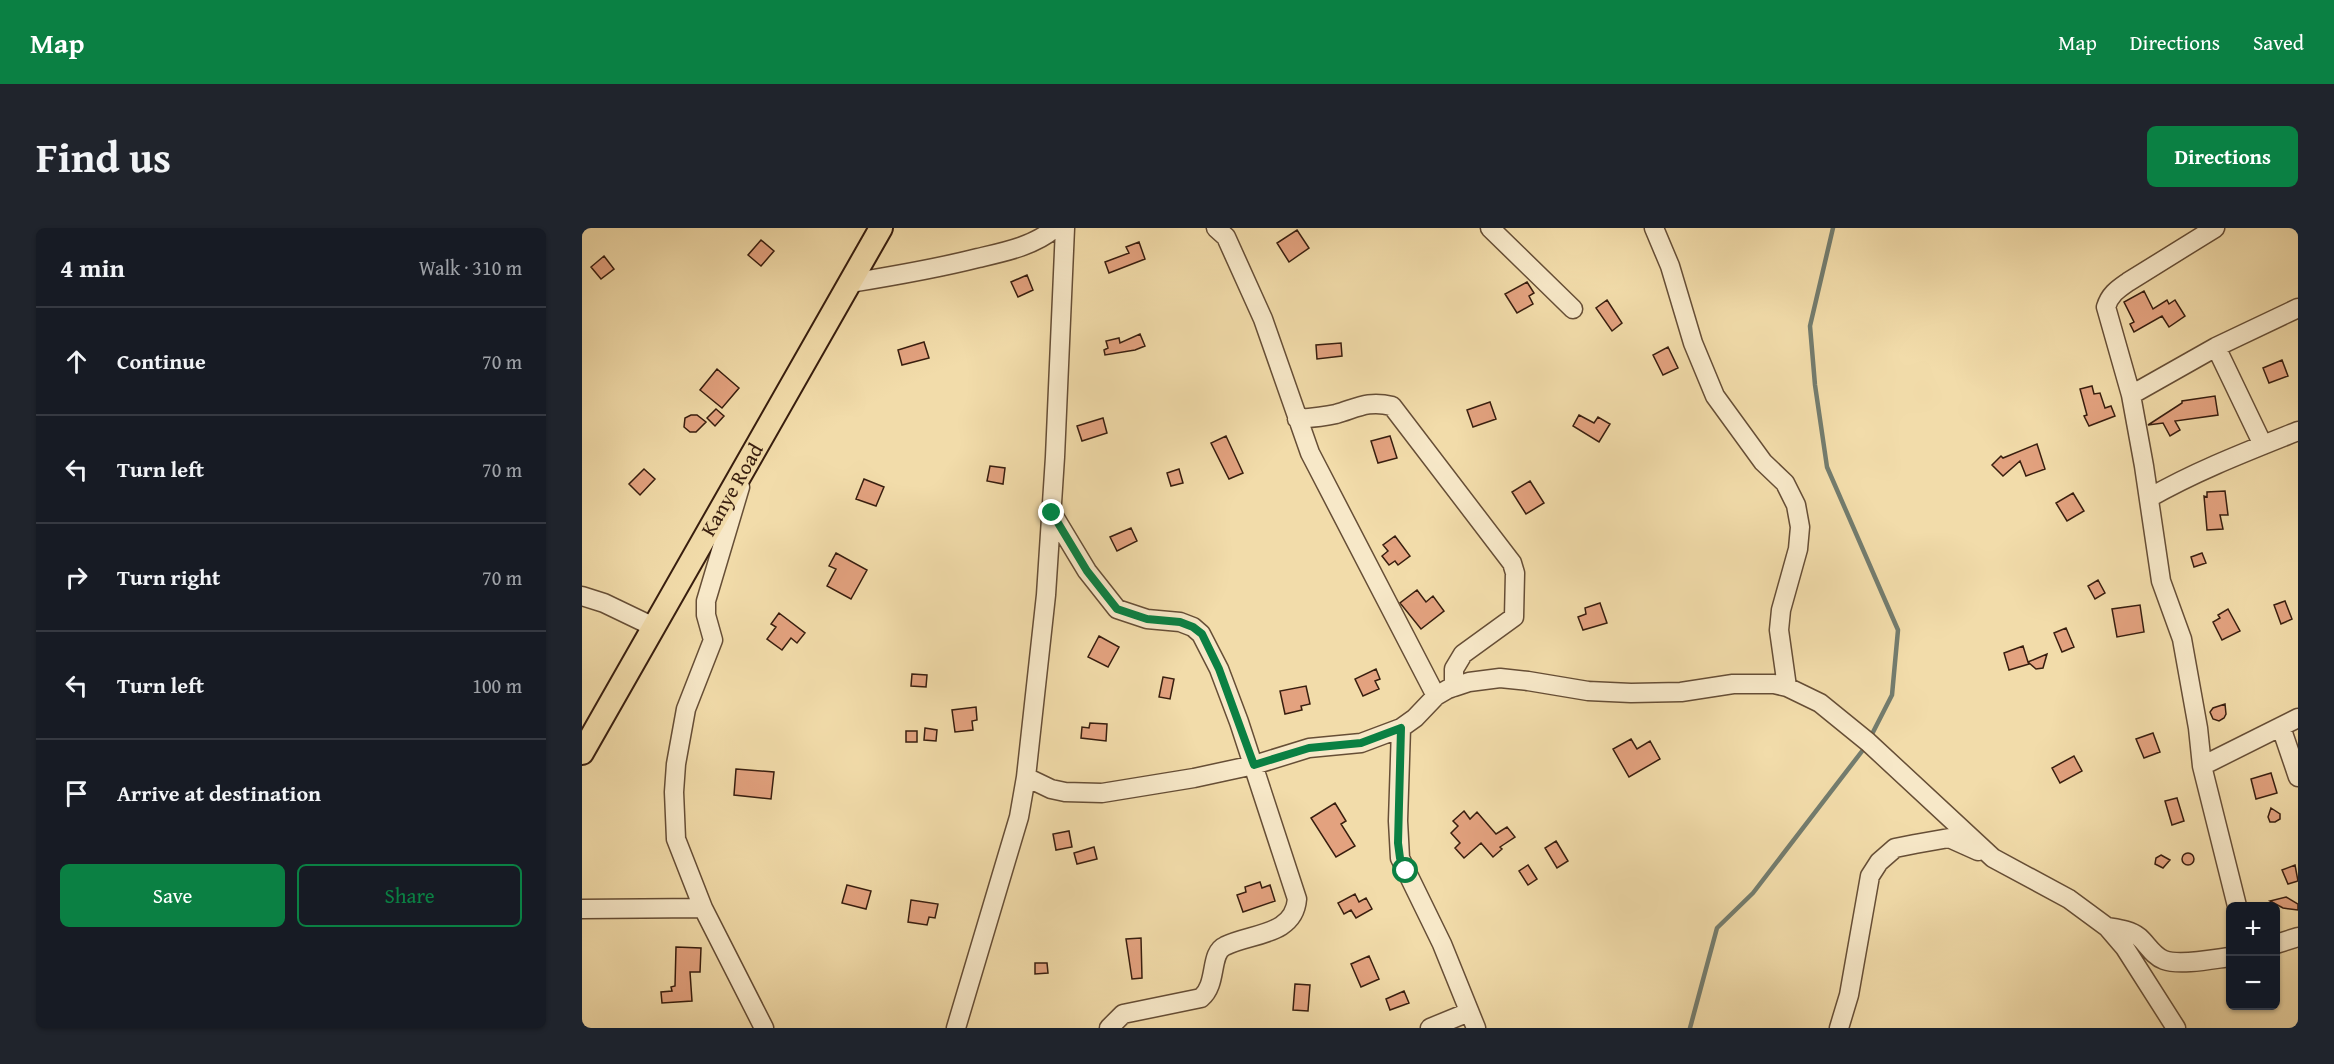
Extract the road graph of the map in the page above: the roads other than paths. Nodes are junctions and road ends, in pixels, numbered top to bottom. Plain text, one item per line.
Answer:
1 (881, 228) edge
2 (1055, 228) edge
3 (1065, 228) edge
4 (1216, 228) edge
5 (1490, 228) edge
6 (1654, 228) edge
7 (2215, 228) edge
8 (850, 283) junction
9 (2298, 308) edge
10 (1573, 309) dead end
11 (2216, 347) junction
12 (2131, 395) junction
13 (1297, 419) junction
14 (2298, 431) edge
15 (2263, 445) junction
16 (748, 463) junction
17 (2149, 498) junction
18 (1052, 513) junction
19 (582, 596) edge
20 (654, 627) junction
21 (1454, 687) junction
22 (1787, 687) junction
23 (1436, 696) junction
24 (2298, 718) edge
25 (2281, 727) junction
26 (1401, 728) junction
27 (582, 753) edge
28 (1254, 765) junction
29 (2202, 766) junction
30 (1026, 777) junction
31 (2298, 777) edge
32 (1993, 858) junction
33 (2236, 902) edge
34 (703, 908) junction
35 (582, 909) edge
36 (2108, 927) junction
37 (2298, 937) edge
38 (2280, 943) edge
39 (2226, 957) edge
40 (1473, 1020) edge
41 (764, 1028) edge
42 (956, 1028) edge
43 (1109, 1028) edge
44 (1430, 1028) edge
45 (1839, 1028) edge
46 (2176, 1028) edge

1 - 8 main road, Kanye Road
2 - 8 street
3 - 18 street
4 - 13 street
5 - 10 street
6 - 22 street
7 - 12 street
8 - 16 main road, Kanye Road
9 - 11 street
11 - 12 street
11 - 15 street
12 - 17 street
13 - 21 street
13 - 23 street
14 - 15 street
15 - 17 street
16 - 20 main road, Kanye Road
16 - 34 street
17 - 29 street
18 - 28 street
18 - 30 street
19 - 20 street
20 - 27 main road, Kanye Road
21 - 22 street
21 - 23 street
22 - 32 street
23 - 26 street
24 - 25 street
25 - 29 street
25 - 31 street
26 - 28 street
26 - 40 street
28 - 30 street
28 - 43 street
29 - 33 street
30 - 42 street
32 - 36 street
32 - 45 street
34 - 35 street
34 - 41 street
36 - 39 street
36 - 46 street
37 - 38 street
40 - 44 street

